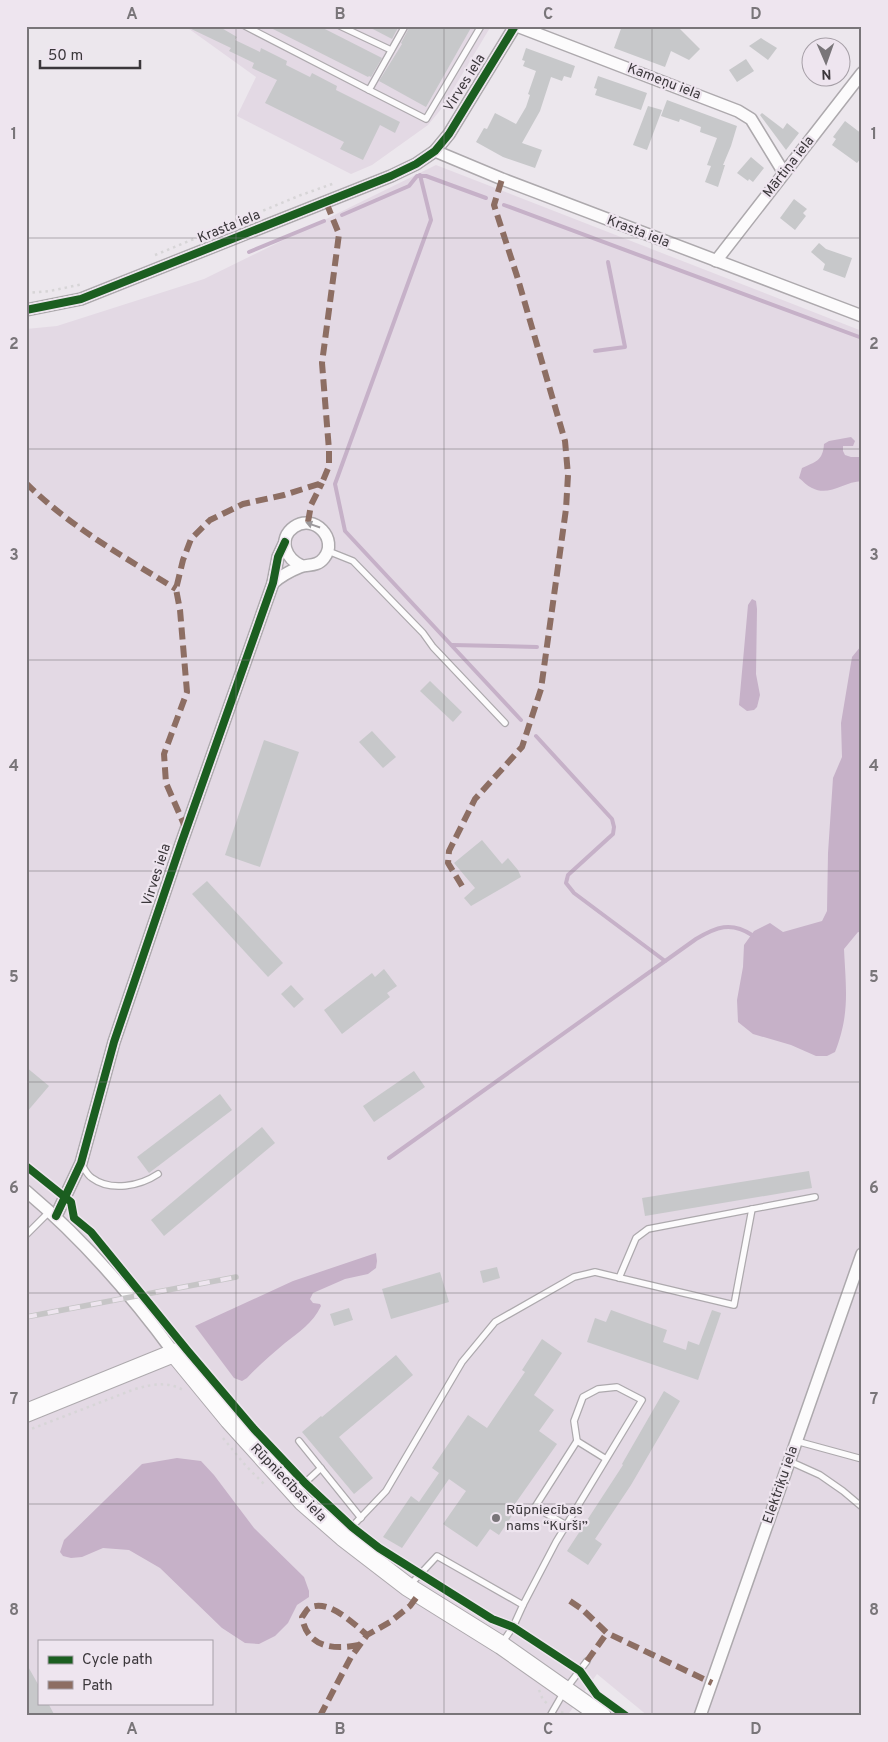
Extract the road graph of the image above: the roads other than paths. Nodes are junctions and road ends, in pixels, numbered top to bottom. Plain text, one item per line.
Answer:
1 (246, 26) edge
2 (340, 26) edge
3 (405, 26) edge
4 (480, 26) edge
5 (516, 26) edge
6 (391, 50) junction
7 (862, 73) edge
8 (369, 90) junction
9 (435, 151) junction
10 (784, 173) junction
11 (716, 261) junction
12 (26, 310) edge
13 (862, 316) edge
14 (285, 542) junction
15 (328, 551) junction
16 (302, 566) junction
17 (273, 582) junction
18 (504, 723) dead end
19 (81, 1163) junction
20 (158, 1174) dead end
21 (26, 1191) edge
22 (815, 1197) dead end
23 (752, 1209) junction
24 (53, 1214) junction
25 (26, 1235) edge
26 (862, 1254) edge
27 (619, 1278) junction
28 (174, 1353) junction
29 (26, 1413) edge
30 (299, 1441) dead end
31 (577, 1441) junction
32 (796, 1441) junction
33 (862, 1458) edge
34 (606, 1459) junction
35 (789, 1461) junction
36 (321, 1468) junction
37 (294, 1492) junction
38 (862, 1507) edge
39 (361, 1518) junction
40 (566, 1526) junction
41 (343, 1537) junction
42 (408, 1587) junction
43 (523, 1605) junction
44 (501, 1645) junction
45 (587, 1661) dead end
46 (564, 1690) junction
47 (550, 1716) edge
48 (602, 1716) edge
49 (700, 1716) edge

1 - 8 lane
2 - 6 lane
3 - 6 lane
4 - 8 lane
5 - 9 street, Virves iela
5 - 10 street, Kameņu iela
6 - 8 lane
7 - 10 street, Mārtiņa iela
9 - 11 street, Krasta iela
9 - 12 street, Krasta iela
10 - 11 street, Mārtiņa iela
11 - 13 street, Krasta iela
15 -> 14 street, Virves iela
14 - 16 street
14 - 17 street, Virves iela
15 - 16 street
15 - 18 lane
16 - 17 street
17 - 19 street, Virves iela
19 - 20 lane
19 - 24 street, Virves iela
21 - 24 street, Rūpniecības iela
22 - 23 lane
23 - 27 lane
23 - 27 lane
24 - 25 lane
24 - 28 street, Rūpniecības iela
26 - 32 street, Elektriķu iela
27 - 39 lane
28 - 29 main road
28 - 37 main road, Rūpniecības iela
30 - 36 lane
31 - 34 lane
31 - 34 lane
31 - 40 lane
32 - 33 lane
32 - 35 street, Elektriķu iela
34 - 40 lane
35 - 38 lane
35 - 49 street, Elektriķu iela
36 - 37 lane
36 - 39 lane
37 - 41 main road, Rūpniecības iela
39 - 41 lane
40 - 43 lane
41 - 42 main road, Rūpniecības iela
42 - 43 lane
42 - 44 main road, Rūpniecības iela
43 - 44 lane
44 - 46 main road, Rūpniecības iela
45 - 46 lane
46 - 47 lane
46 - 48 main road, Rūpniecības iela

